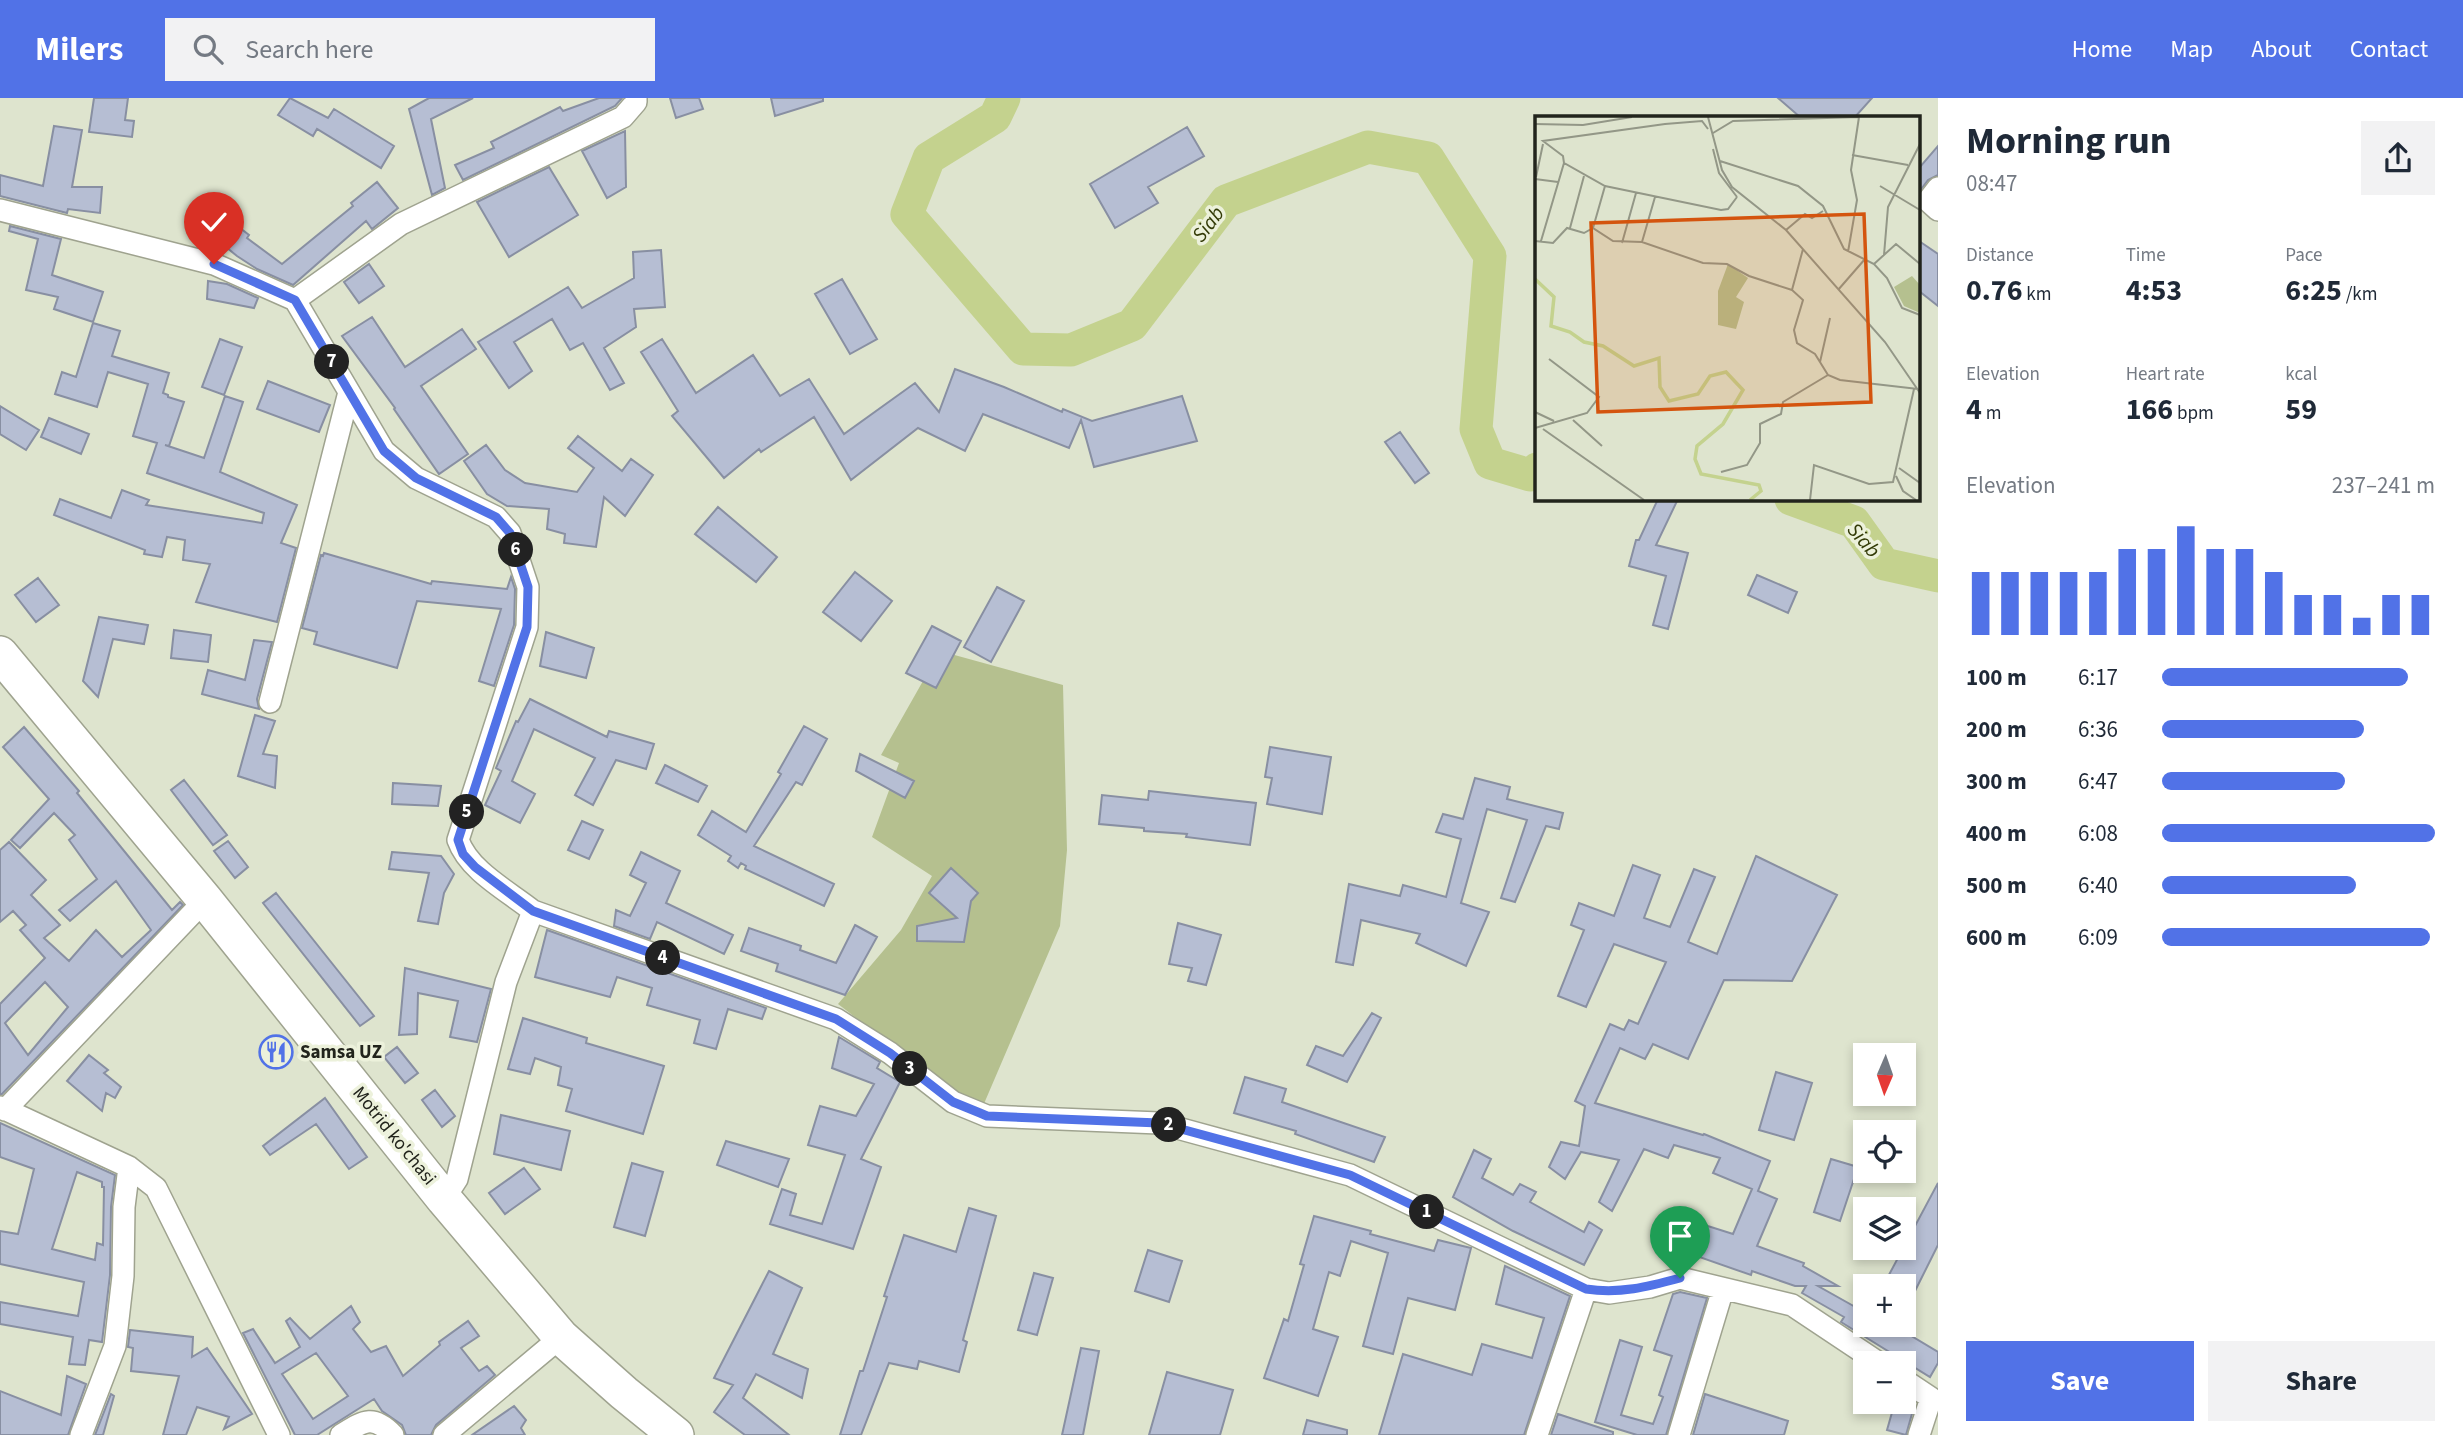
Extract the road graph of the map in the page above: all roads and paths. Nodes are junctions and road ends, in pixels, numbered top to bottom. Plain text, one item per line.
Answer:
1 (636, 98) edge
2 (1938, 188) edge
3 (0, 210) edge
4 (1938, 210) edge
5 (295, 300) junction
6 (349, 392) junction
7 (0, 654) edge
8 (270, 702) dead end
9 (205, 900) junction
10 (533, 911) junction
11 (2, 1109) edge
12 (130, 1167) junction
13 (444, 1199) junction
14 (1586, 1289) junction
15 (1723, 1289) junction
16 (561, 1337) junction
17 (1861, 1351) edge
18 (1916, 1386) edge
19 (1935, 1396) edge
20 (81, 1435) edge
21 (279, 1435) edge
22 (341, 1435) edge
23 (393, 1435) edge
24 (444, 1435) edge
25 (676, 1435) edge
26 (1537, 1435) edge
27 (1679, 1435) edge
28 (1919, 1435) edge

1 - 5 street
2 - 4 street
3 - 5 street
5 - 6 street
6 - 8 street
6 - 10 street
7 - 9 main road, Motrid ko'chasi
9 - 11 street
9 - 13 main road, Motrid ko'chasi
10 - 13 street
10 - 14 street
11 - 12 street
12 - 20 street
12 - 21 street
13 - 16 main road, Motrid ko'chasi
14 - 15 street
14 - 26 street
15 - 17 street
15 - 27 street
16 - 24 street
16 - 25 main road, Motrid ko'chasi
18 - 19 street
19 - 28 street
22 - 23 street

